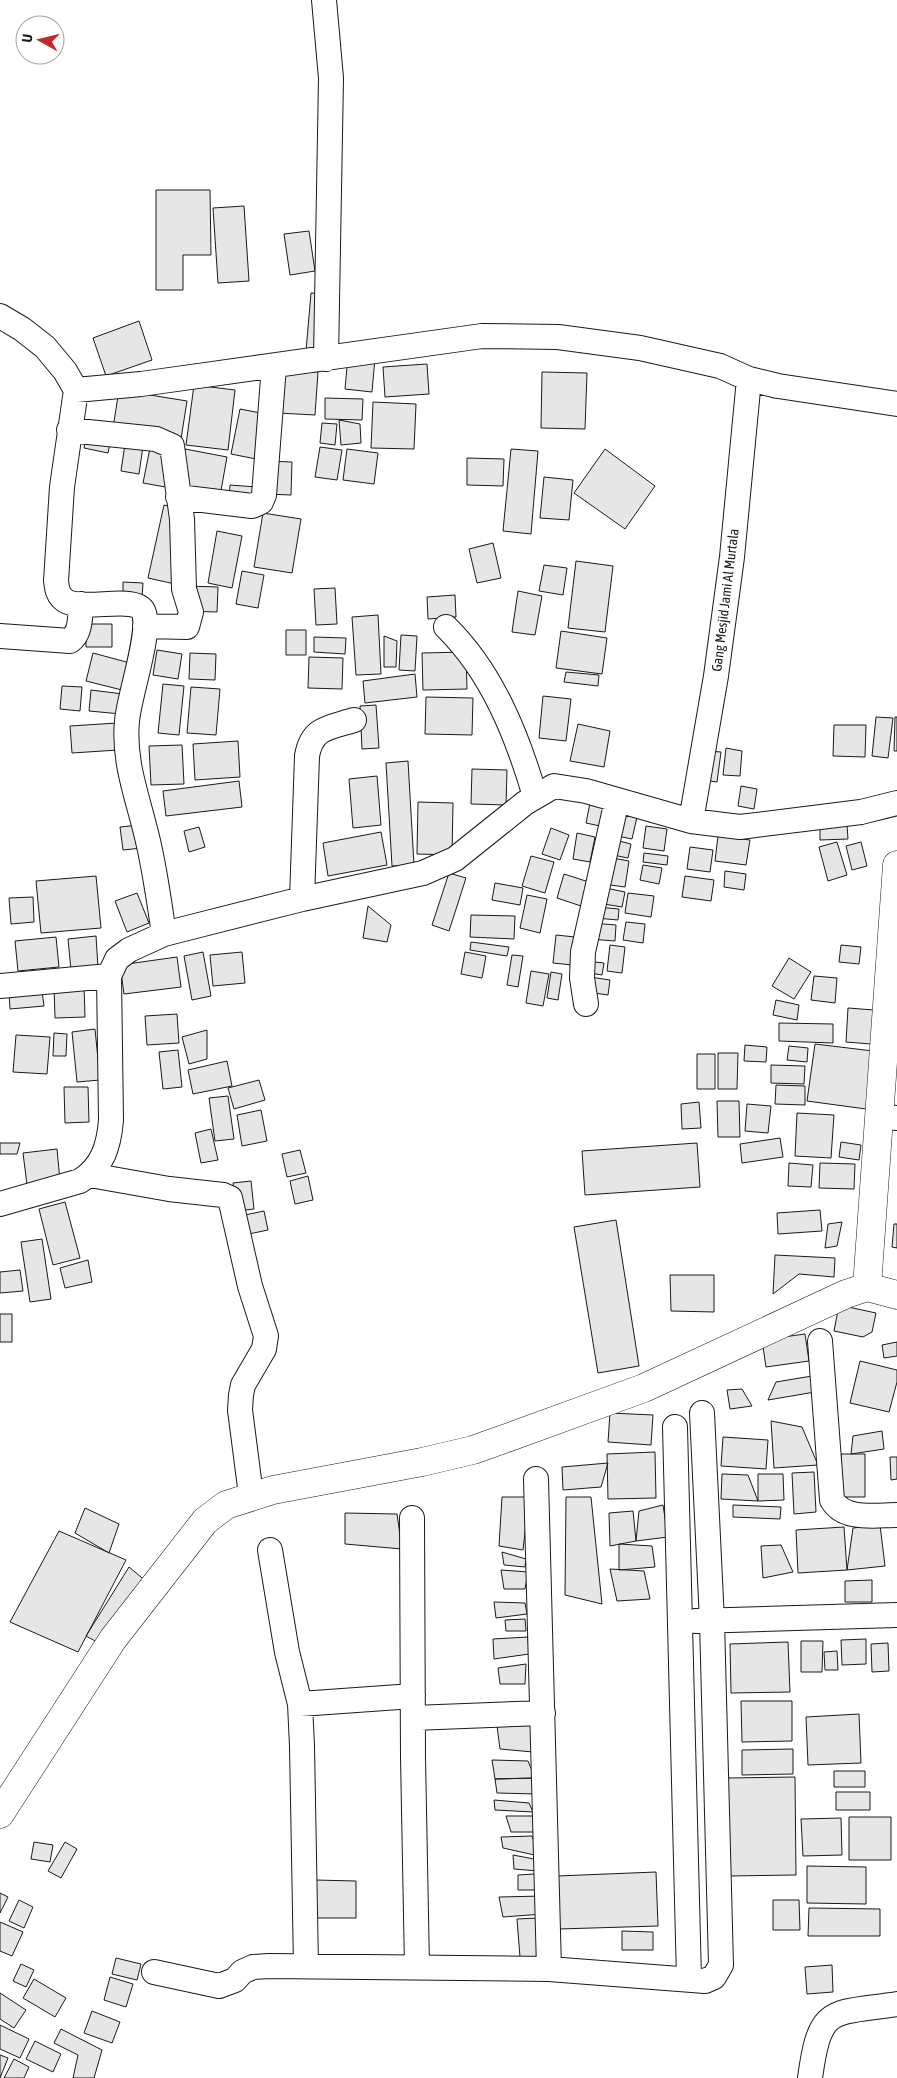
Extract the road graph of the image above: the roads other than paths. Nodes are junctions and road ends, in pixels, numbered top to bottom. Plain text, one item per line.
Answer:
1 (324, 0) edge
2 (0, 316) edge
3 (326, 359) junction
4 (274, 366) junction
5 (749, 379) junction
6 (76, 390) junction
7 (897, 404) edge
8 (69, 430) junction
9 (178, 497) junction
10 (81, 604) junction
11 (145, 626) junction
12 (446, 627) dead end
13 (0, 636) edge
14 (354, 720) dead end
15 (535, 796) junction
16 (617, 800) junction
17 (897, 803) edge
18 (692, 821) junction
19 (897, 865) edge
20 (302, 899) junction
21 (164, 934) junction
22 (109, 976) junction
23 (0, 986) edge
24 (586, 1004) dead end
25 (888, 1117) edge
26 (90, 1175) junction
27 (0, 1204) edge
28 (867, 1287) junction
29 (897, 1295) edge
30 (820, 1341) dead end
31 (702, 1413) dead end
32 (675, 1427) dead end
33 (536, 1479) dead end
34 (252, 1495) junction
35 (897, 1515) edge
36 (412, 1518) dead end
37 (270, 1550) dead end
38 (897, 1615) edge
39 (712, 1621) junction
40 (682, 1622) junction
41 (300, 1704) junction
42 (413, 1707) junction
43 (543, 1714) junction
44 (0, 1814) edge
45 (306, 1966) junction
46 (417, 1967) junction
47 (549, 1969) junction
48 (154, 1972) dead end
49 (689, 1979) junction
50 (897, 2004) edge
51 (810, 2078) edge

1 - 3 street
2 - 6 street
3 - 4 street
3 - 5 street
4 - 6 street
4 - 9 street
5 - 7 street
5 - 18 street, Gang Mesjid Jami Al Murtala
6 - 8 street
8 - 9 street
8 - 10 street
9 - 11 street
10 - 11 street
10 - 13 street
11 - 21 street
12 - 15 street
14 - 20 street
15 - 16 street
15 - 20 street
16 - 18 street
16 - 24 street
17 - 18 street
19 - 25 street
20 - 21 street
21 - 22 street
22 - 23 street
22 - 26 street
25 - 28 street
26 - 27 street
26 - 34 street
28 - 29 street
28 - 34 street
30 - 35 street
31 - 39 street
32 - 40 street
33 - 43 street
34 - 44 street
36 - 42 street
37 - 41 street
38 - 39 street
39 - 40 street
39 - 49 street
40 - 49 street
41 - 42 street
41 - 45 street
42 - 43 street
42 - 46 street
43 - 47 street
45 - 46 street
45 - 48 street
46 - 47 street
47 - 49 street
50 - 51 street

